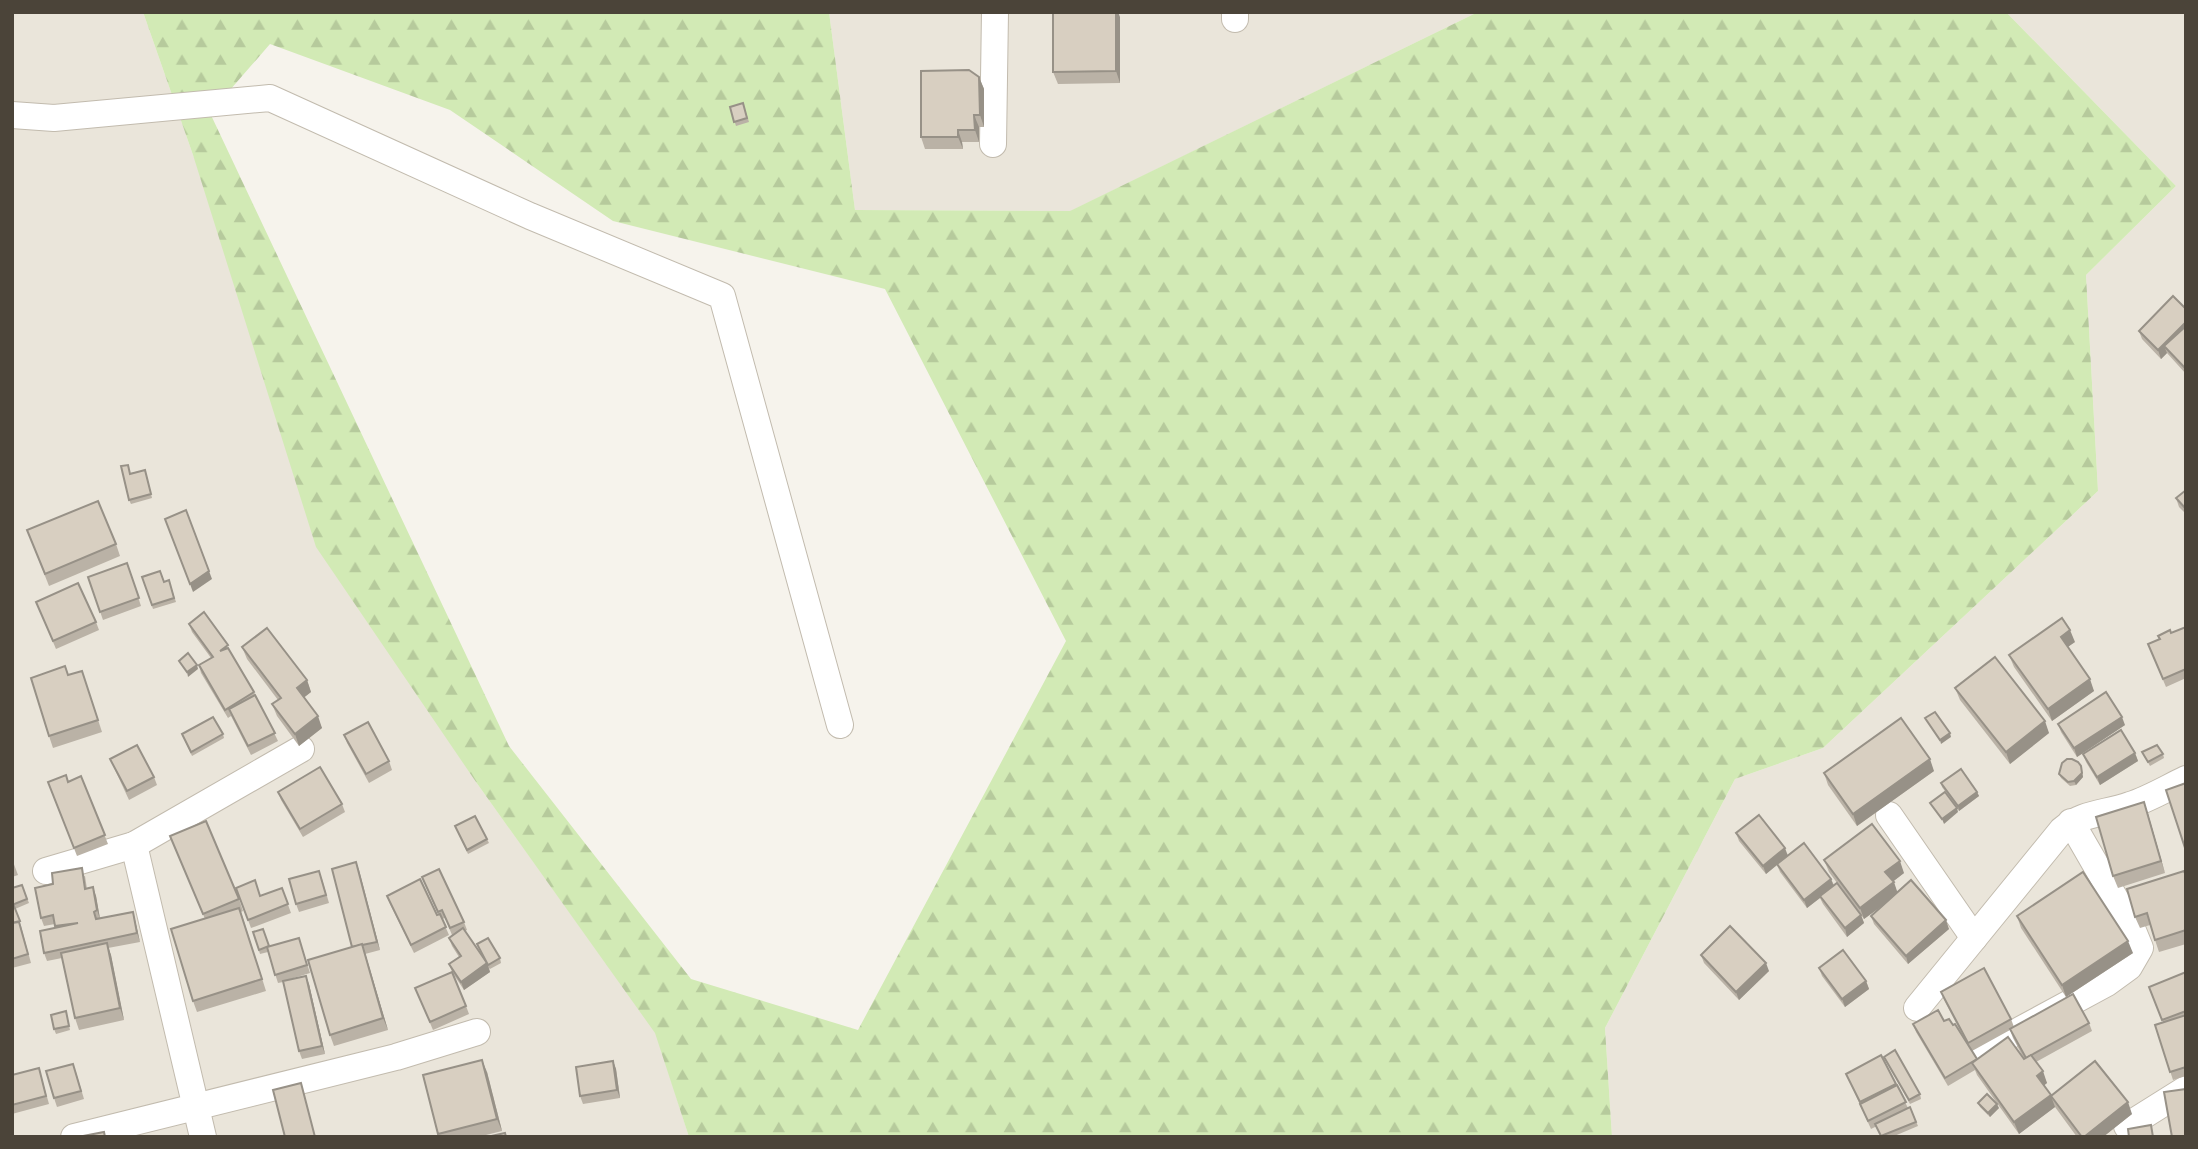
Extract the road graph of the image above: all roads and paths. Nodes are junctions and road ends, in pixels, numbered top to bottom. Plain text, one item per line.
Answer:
1 (995, 12) edge
2 (12, 115) edge
3 (993, 144) dead end
4 (840, 725) dead end
5 (301, 749) edge
6 (2186, 779) edge
7 (1889, 815) dead end
8 (2071, 822) junction
9 (134, 845) junction
10 (46, 871) dead end
11 (1974, 937) junction
12 (1917, 1008) dead end
13 (477, 1032) dead end
14 (1983, 1050) edge
15 (2186, 1089) edge
16 (196, 1108) junction
17 (2127, 1126) edge
18 (74, 1137) edge
19 (203, 1137) edge

1 - 3 street
2 - 4 street
5 - 9 street
6 - 8 street
7 - 11 street
8 - 11 street
8 - 14 street
9 - 10 street
9 - 16 street
11 - 12 street
13 - 16 street
15 - 17 street
16 - 18 street
16 - 19 street

